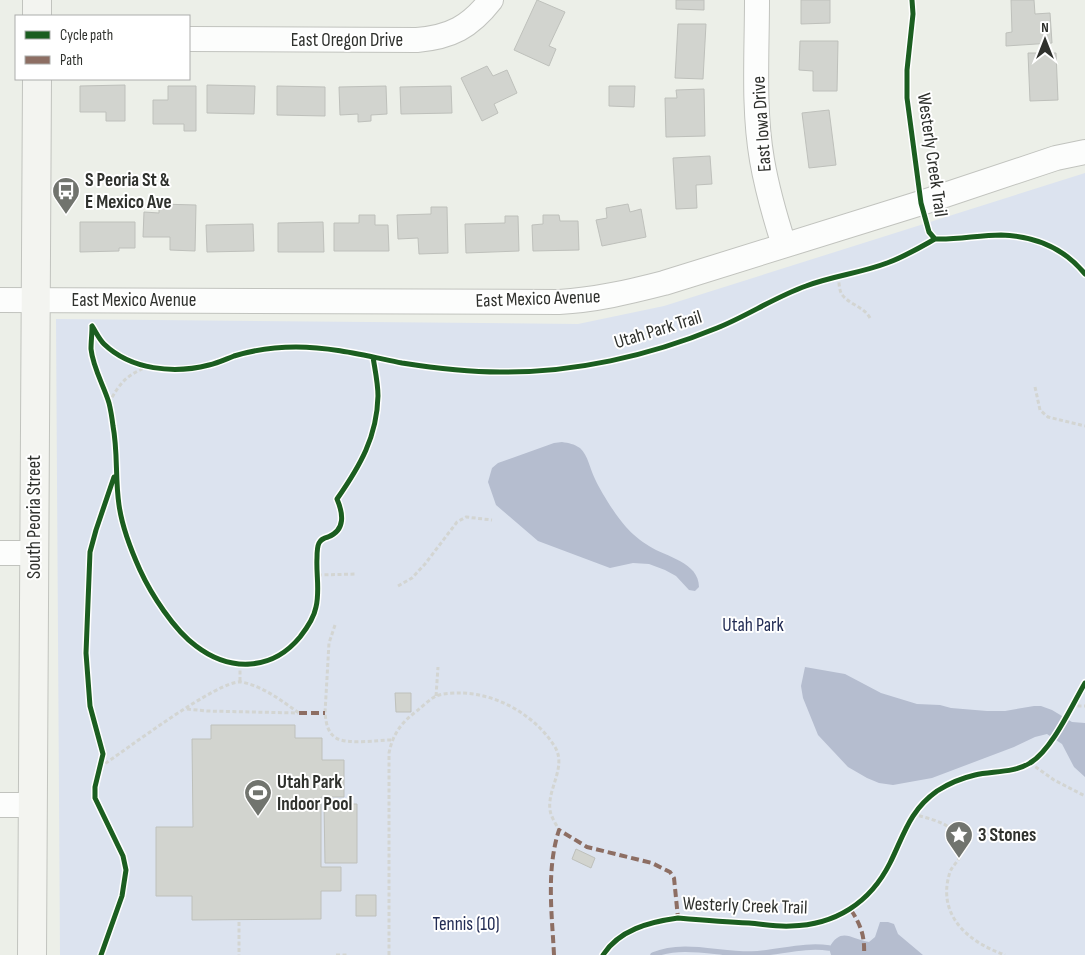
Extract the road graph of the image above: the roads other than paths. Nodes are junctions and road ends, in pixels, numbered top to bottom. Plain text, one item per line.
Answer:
1 (37, 0) edge
2 (491, 0) edge
3 (758, 0) edge
4 (37, 15) edge
5 (190, 40) edge
6 (37, 80) edge
7 (1085, 152) edge
8 (784, 245) junction
9 (0, 300) edge
10 (36, 300) junction
11 (0, 553) edge
12 (34, 553) junction
13 (0, 805) edge
14 (33, 805) junction
15 (32, 955) edge

1 - 4 main road
2 - 5 street, East Oregon Drive
3 - 8 street, East Iowa Drive
6 - 10 main road, South Peoria Street
7 - 8 street, East Mexico Avenue
8 - 10 street, East Mexico Avenue
9 - 10 street, East Mexico Avenue
10 - 12 main road, South Peoria Street
11 - 12 street
12 - 14 main road, South Peoria Street
13 - 14 street
14 - 15 main road, South Peoria Street

